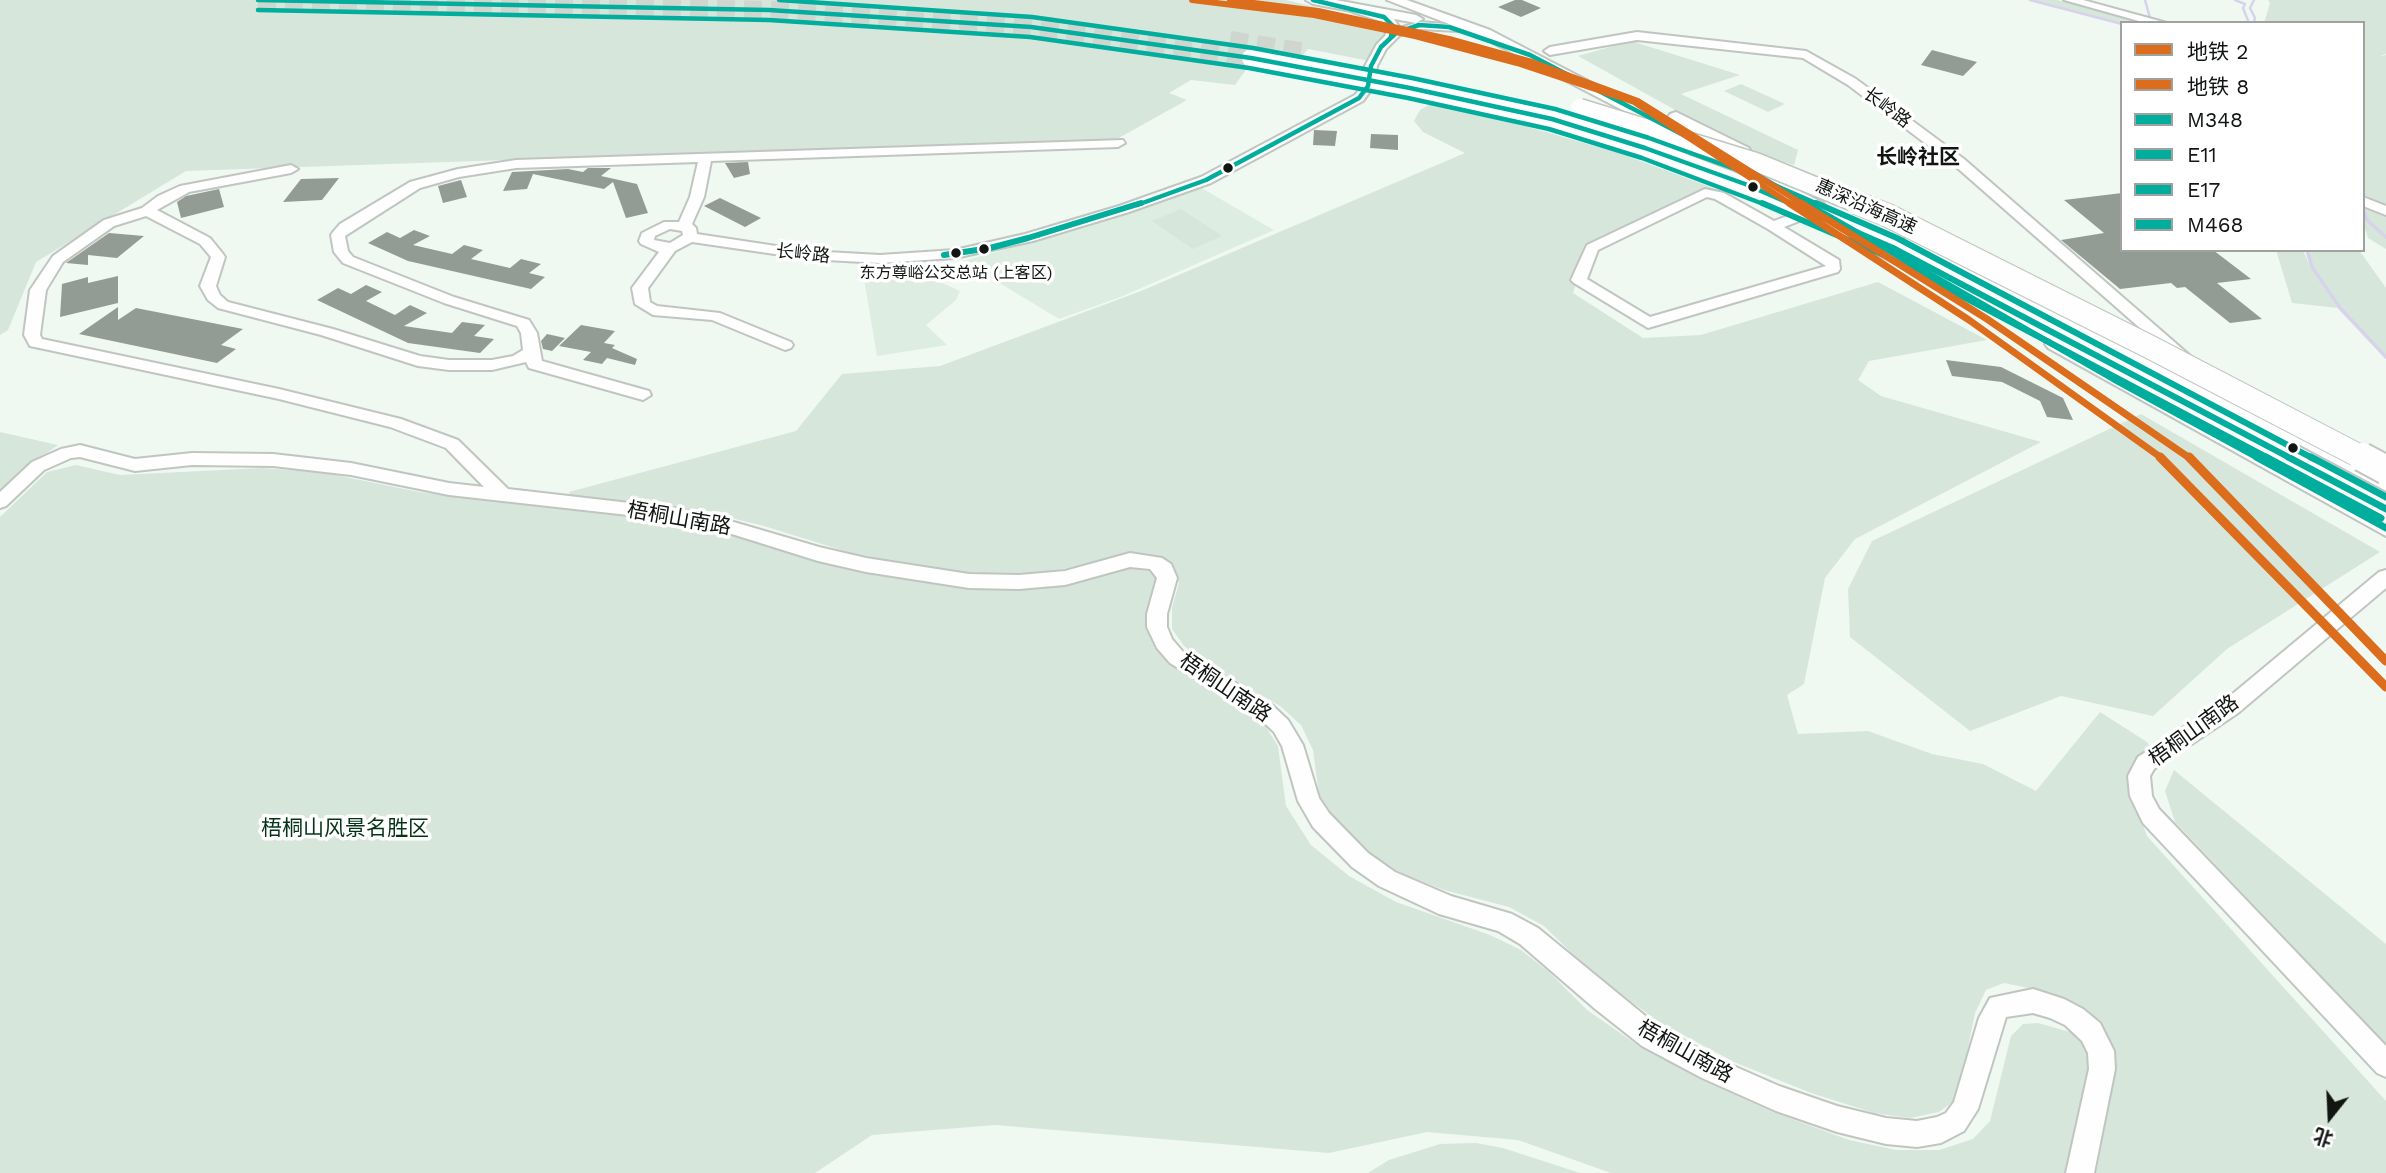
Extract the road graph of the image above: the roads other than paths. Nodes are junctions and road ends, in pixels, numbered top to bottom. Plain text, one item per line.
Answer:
1 (1312, 0) edge
2 (1394, 0) edge
3 (1422, 0) edge
4 (2070, 0) edge
5 (1352, 9) junction
6 (2153, 21) edge
7 (1458, 29) junction
8 (1391, 36) junction
9 (1550, 51) junction
10 (1307, 52) tunnel mouth
11 (1530, 55) junction
12 (1251, 58) tunnel mouth
13 (1118, 143) dead end
14 (705, 158) junction
15 (291, 169) dead end
16 (2365, 202) edge
17 (1819, 208) junction
18 (147, 211) junction
19 (2386, 211) edge
20 (1773, 226) junction
21 (687, 231) junction
22 (669, 248) junction
23 (785, 345) dead end
24 (531, 352) junction
25 (643, 395) dead end
26 (2254, 418) junction
27 (2386, 470) edge
28 (2386, 488) edge
29 (502, 494) junction
30 (0, 502) edge
31 (2386, 509) edge
32 (2386, 526) edge
33 (2386, 577) edge
34 (2386, 1064) edge
35 (2080, 1173) edge

1 - 5 main road
2 - 11 main road
3 - 9 main road
4 - 6 street
5 - 7 main road
5 - 8 street
7 - 8 street
7 - 11 main road
8 - 21 street, 长岭路
9 - 26 main road
9 - 26 street, 长岭路
10 - 27 highway, 惠深沿海高速, bridge
11 - 17 main road
12 - 31 highway, 惠深沿海高速, bridge
13 - 14 street
14 - 21 street
14 - 24 street
15 - 18 street
16 - 19 street
17 - 20 street
17 - 32 main road
18 - 24 street
18 - 29 street
20 - 20 street
21 - 22 street
21 - 22 street
22 - 23 street
24 - 25 street
26 - 28 main road
29 - 30 street, 梧桐山南路
29 - 35 street, 梧桐山南路
33 - 34 street, 梧桐山南路

